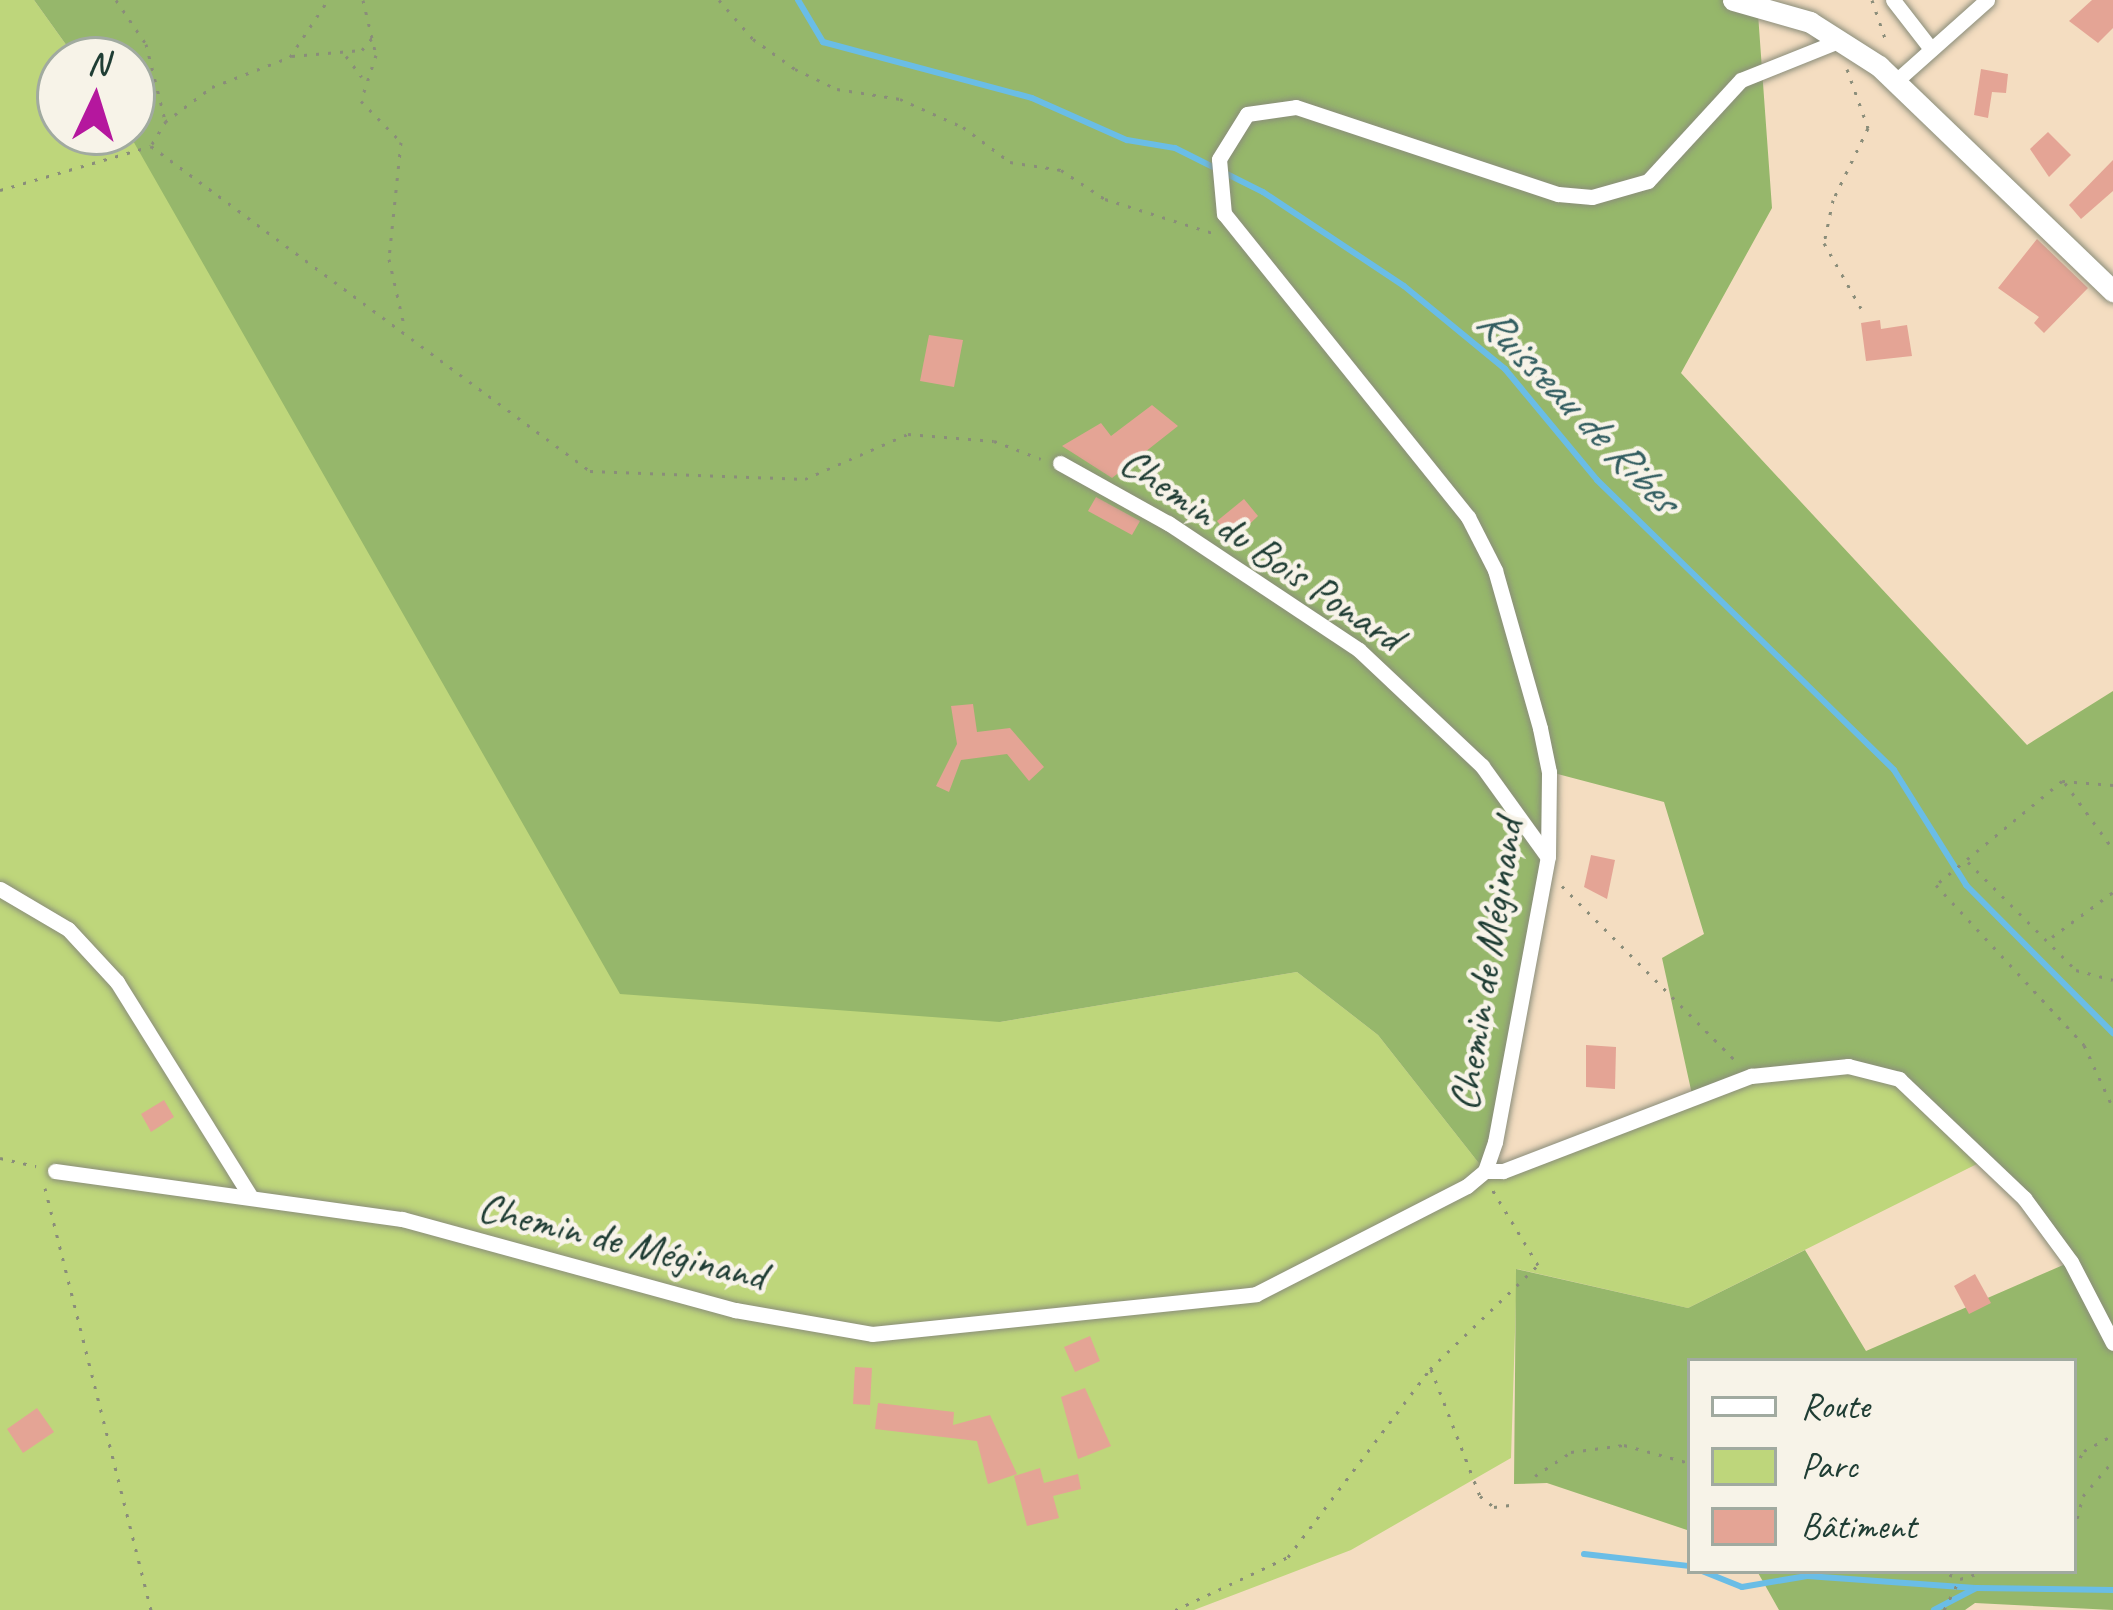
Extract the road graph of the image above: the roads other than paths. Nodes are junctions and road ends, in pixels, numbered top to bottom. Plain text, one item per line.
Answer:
1 (1733, 0) edge
2 (1893, 0) edge
3 (1987, 0) edge
4 (1841, 40) junction
5 (1931, 50) junction
6 (1896, 81) junction
7 (2113, 291) edge
8 (1060, 463) road end
9 (1548, 857) junction
10 (0, 889) edge
11 (56, 1171) road end
12 (1485, 1171) junction
13 (249, 1194) junction
14 (2113, 1343) edge

1 - 4 main road
2 - 5 street
3 - 5 street
4 - 6 main road
4 - 9 street, Chemin de Méginand
5 - 6 street
6 - 7 main road
8 - 9 street, Chemin du Bois Ponard
9 - 12 street, Chemin de Méginand
10 - 13 street
11 - 13 street, Chemin de Méginand
12 - 13 street, Chemin de Méginand
12 - 14 street

